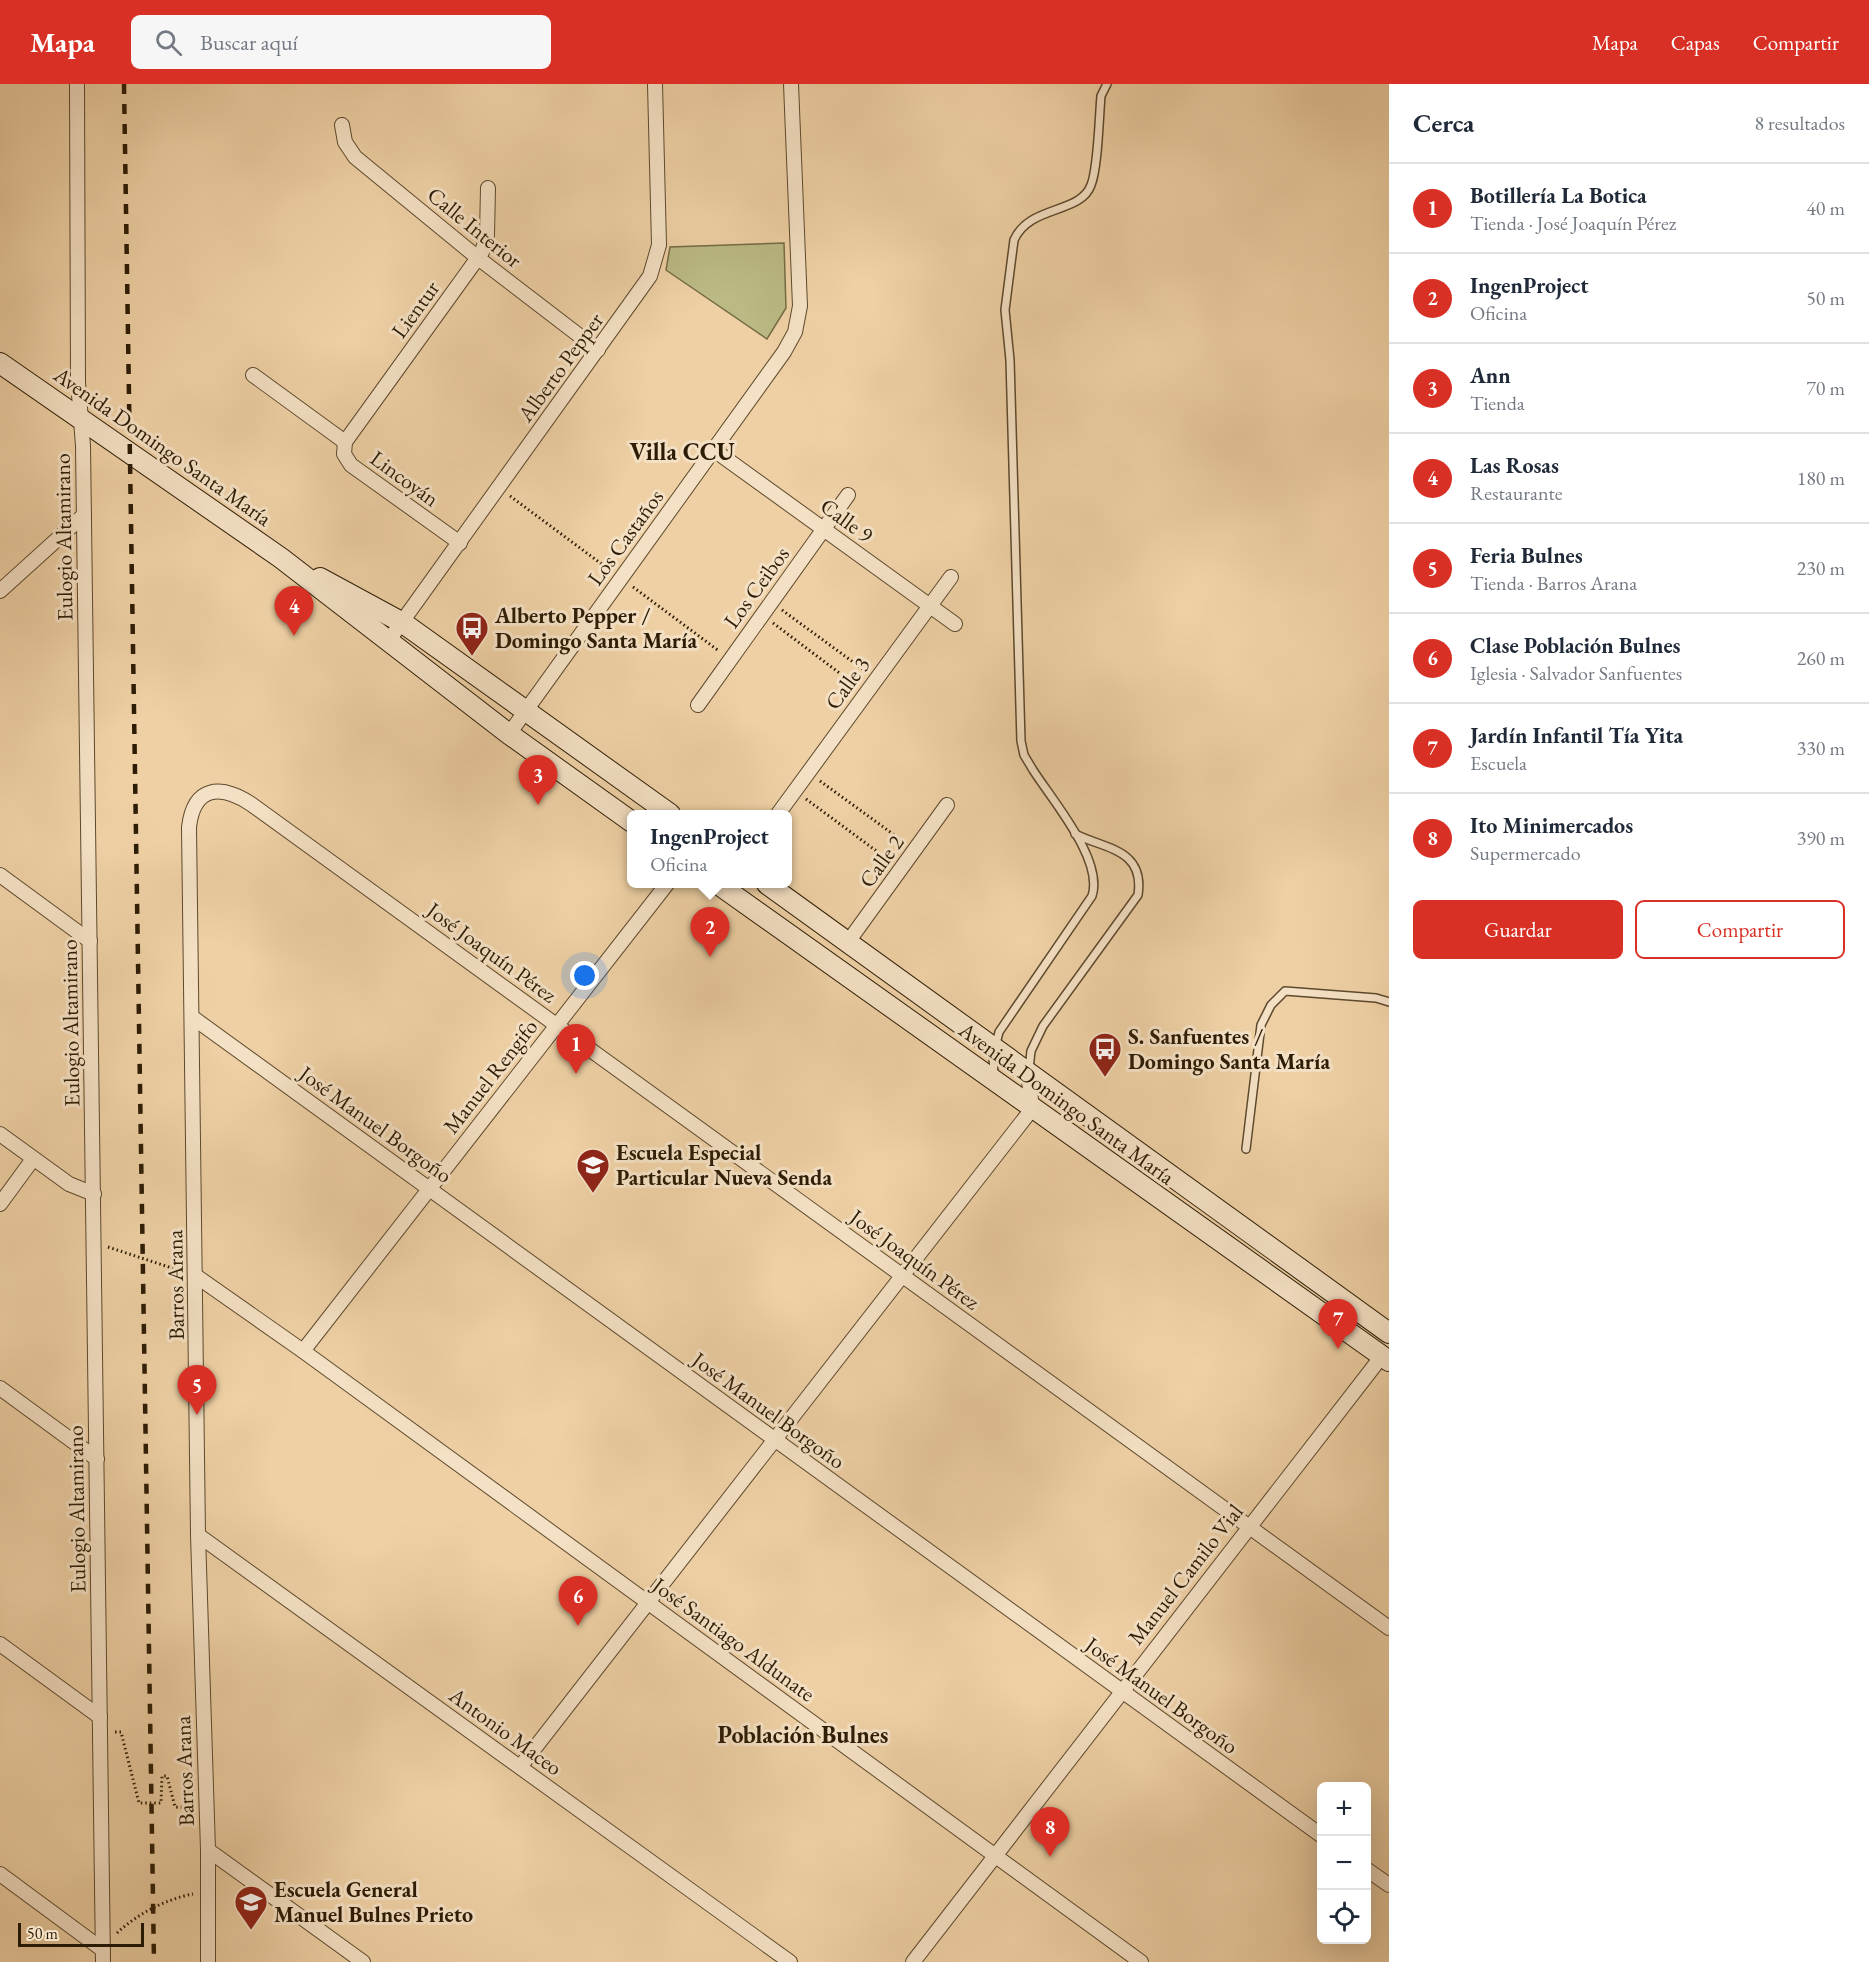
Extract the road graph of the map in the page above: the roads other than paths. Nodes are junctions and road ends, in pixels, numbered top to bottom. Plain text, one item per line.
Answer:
1 (77, 84) edge
2 (655, 84) edge
3 (791, 84) edge
4 (1107, 84) edge
5 (342, 125) dead end
6 (488, 188) dead end
7 (478, 258) junction
8 (598, 350) junction
9 (0, 357) edge
10 (0, 363) edge
11 (18, 373) junction
12 (253, 375) dead end
13 (80, 417) junction
14 (345, 442) junction
15 (714, 450) junction
16 (848, 495) dead end
17 (84, 515) junction
18 (824, 529) junction
19 (460, 543) junction
20 (280, 558) junction
21 (951, 576) dead end
22 (0, 591) edge
23 (930, 605) junction
24 (403, 622) junction
25 (955, 624) dead end
26 (389, 640) junction
27 (698, 705) dead end
28 (525, 711) junction
29 (509, 734) junction
30 (206, 794) joint
31 (947, 805) dead end
32 (664, 810) edge
33 (781, 810) edge
34 (627, 818) edge
35 (1075, 834) junction
36 (0, 875) edge
37 (664, 888) edge
38 (724, 888) edge
39 (773, 888) edge
40 (90, 941) junction
41 (848, 942) junction
42 (1389, 1002) edge
43 (192, 1017) junction
44 (556, 1025) junction
45 (995, 1047) junction
46 (1028, 1071) junction
47 (995, 1080) junction
48 (1032, 1109) junction
49 (0, 1134) edge
50 (1246, 1149) dead end
51 (33, 1159) junction
52 (429, 1188) junction
53 (94, 1194) junction
54 (0, 1204) edge
55 (196, 1276) junction
56 (903, 1276) junction
57 (1389, 1332) edge
58 (303, 1351) junction
59 (1387, 1356) edge
60 (0, 1388) edge
61 (775, 1440) junction
62 (96, 1459) junction
63 (1249, 1526) junction
64 (198, 1535) junction
65 (648, 1602) junction
66 (1389, 1628) edge
67 (0, 1644) edge
68 (1121, 1691) junction
69 (100, 1717) junction
70 (520, 1767) junction
71 (1317, 1832) edge
72 (208, 1850) junction
73 (995, 1855) junction
74 (1371, 1872) edge
75 (0, 1874) edge
76 (1389, 1885) edge
77 (103, 1956) edge
78 (207, 1962) edge
79 (363, 1962) edge
80 (790, 1962) edge
81 (913, 1962) edge
82 (1141, 1962) edge

1 - 13 street, Eulogio Altamirano
2 - 8 street, Alberto Pepper
3 - 15 street, Los Castaños
4 - 35 lane
5 - 7 street, Calle Interior
6 - 7 street, Lientur
7 - 8 street, Calle Interior
7 - 14 street, Lientur
8 - 19 street, Alberto Pepper
9 - 11 main road, Avenida Domingo Santa María
10 - 11 main road, Avenida Domingo Santa María
11 - 13 main road, Avenida Domingo Santa María
12 - 14 street, Lincoyán
13 - 17 street, Eulogio Altamirano
13 - 20 main road, Avenida Domingo Santa María
14 - 19 street, Lincoyán
15 - 18 street, Calle 9
15 - 28 street, Los Castaños
16 - 18 street, Los Ceibos
17 - 22 street
17 - 40 street, Eulogio Altamirano
18 - 23 street, Calle 9
18 - 27 street, Los Ceibos
19 - 24 street, Alberto Pepper
20 - 24 main road, Avenida Domingo Santa María
20 - 26 main road, Avenida Domingo Santa María
21 - 23 street, Calle 3
23 - 25 street, Calle 9
23 - 33 street, Calle 3
24 - 26 street, Alberto Pepper
24 - 28 main road, Avenida Domingo Santa María
26 - 29 main road, Avenida Domingo Santa María
28 - 29 street, Los Castaños
28 - 32 main road, Avenida Domingo Santa María
29 - 34 main road, Avenida Domingo Santa María
30 - 43 street, Barros Arana
30 - 44 street, José Joaquín Pérez
31 - 41 street, Calle 2
35 - 45 lane
35 - 46 lane
36 - 40 street
37 - 44 street, Manuel Rengifo
38 - 47 main road, Avenida Domingo Santa María
39 - 41 main road, Avenida Domingo Santa María
40 - 53 street, Eulogio Altamirano
41 - 45 main road, Avenida Domingo Santa María
42 - 50 lane
43 - 52 street, José Manuel Borgoño
43 - 55 street, Barros Arana
44 - 52 street, Manuel Rengifo
44 - 56 street, José Joaquín Pérez
45 - 46 main road, Avenida Domingo Santa María
45 - 47 lane
46 - 48 street
46 - 57 main road, Avenida Domingo Santa María
47 - 48 main road, Avenida Domingo Santa María
48 - 56 street
48 - 59 main road, Avenida Domingo Santa María
49 - 51 street
51 - 53 street
51 - 54 street
52 - 58 street, Manuel Rengifo
52 - 61 street, José Manuel Borgoño
53 - 62 street, Eulogio Altamirano
55 - 58 street, José Santiago Aldunate
55 - 64 street, Barros Arana
56 - 61 street
56 - 63 street, José Joaquín Pérez
58 - 65 street, José Santiago Aldunate
59 - 63 street, Manuel Camilo Vial
60 - 62 street
61 - 65 street
61 - 68 street, José Manuel Borgoño
62 - 69 street, Eulogio Altamirano
63 - 66 street, José Joaquín Pérez
63 - 68 street, Manuel Camilo Vial
64 - 70 street, Antonio Maceo
64 - 72 street, Barros Arana
65 - 70 street
65 - 73 street, José Santiago Aldunate
67 - 69 street
68 - 71 street, José Manuel Borgoño
68 - 73 street, Manuel Camilo Vial
69 - 77 street, Eulogio Altamirano
70 - 80 street, Antonio Maceo
72 - 78 street, Barros Arana
72 - 79 street
73 - 81 street, Manuel Camilo Vial
73 - 82 street, José Santiago Aldunate
74 - 76 street
75 - 77 street

